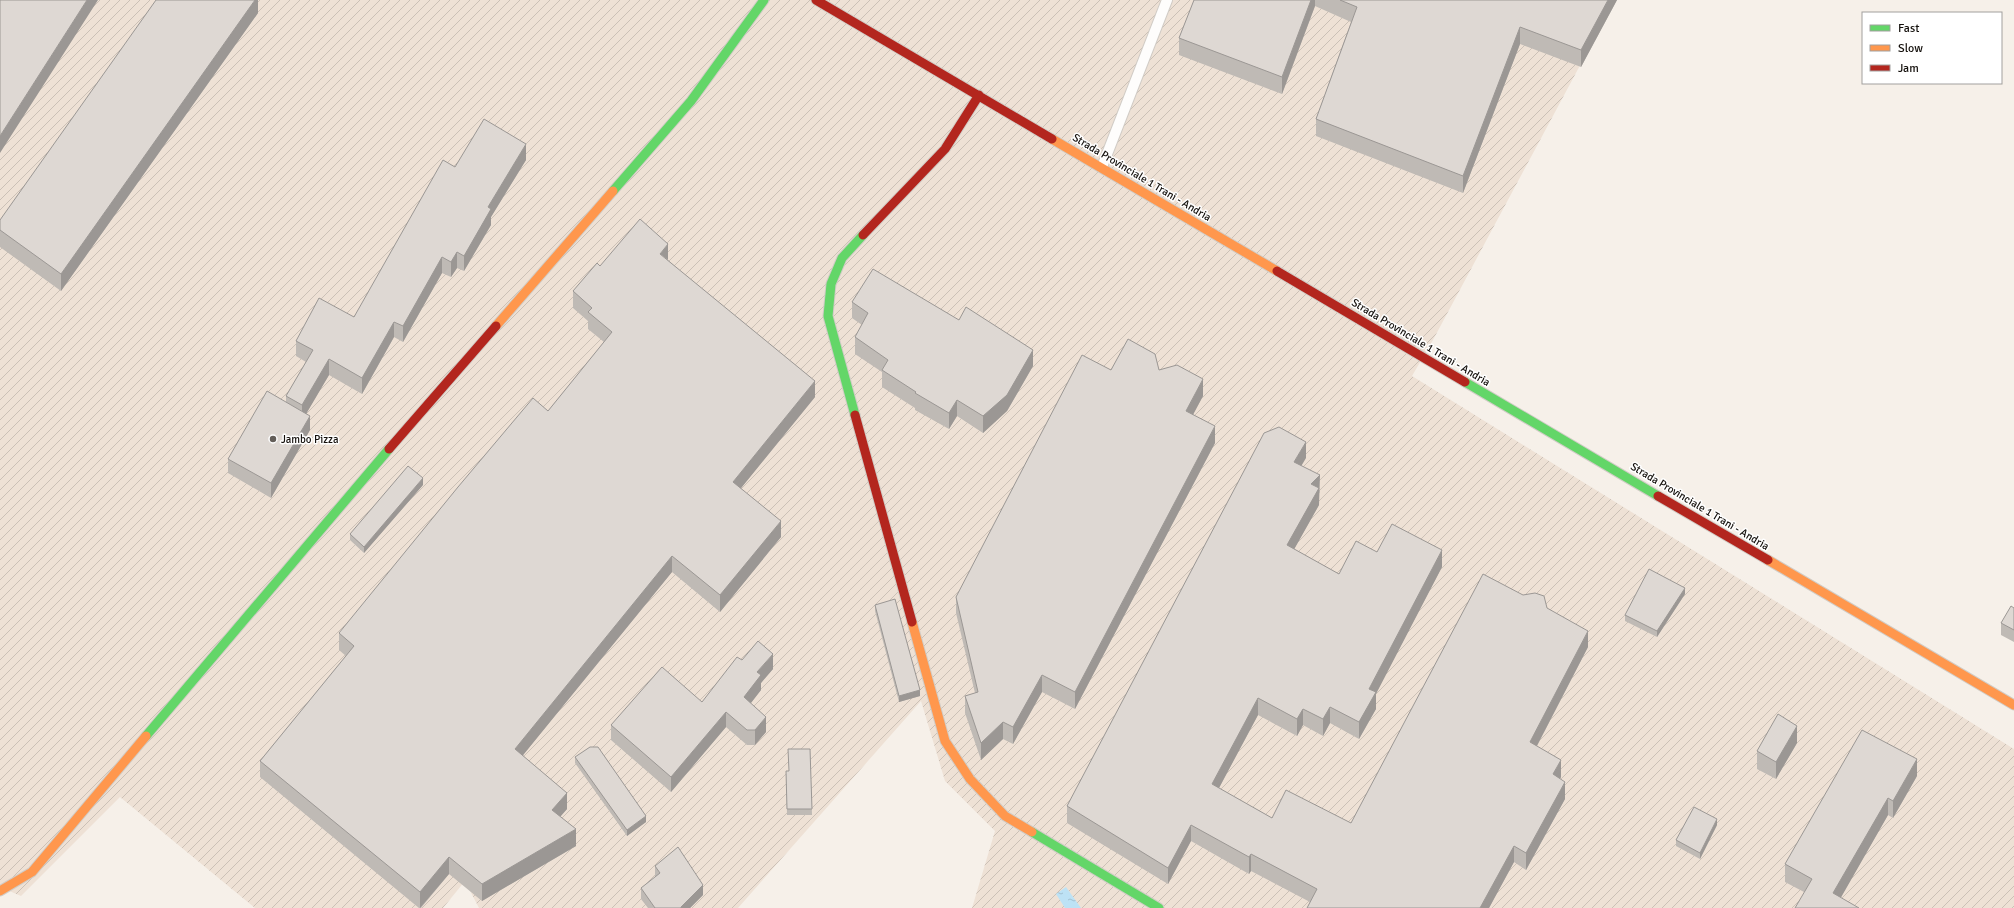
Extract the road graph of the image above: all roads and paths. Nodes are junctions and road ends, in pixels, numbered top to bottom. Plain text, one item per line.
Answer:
1 (764, 0) edge
2 (816, 0) edge
3 (1167, 0) edge
4 (979, 95) junction
5 (1102, 167) junction
6 (2014, 705) edge
7 (0, 891) edge
8 (1159, 908) edge

1 - 7 street
2 - 4 street, Strada Provinciale 1 Trani - Andria
3 - 5 lane
4 - 5 street, Strada Provinciale 1 Trani - Andria
4 - 8 street
5 - 6 street, Strada Provinciale 1 Trani - Andria

